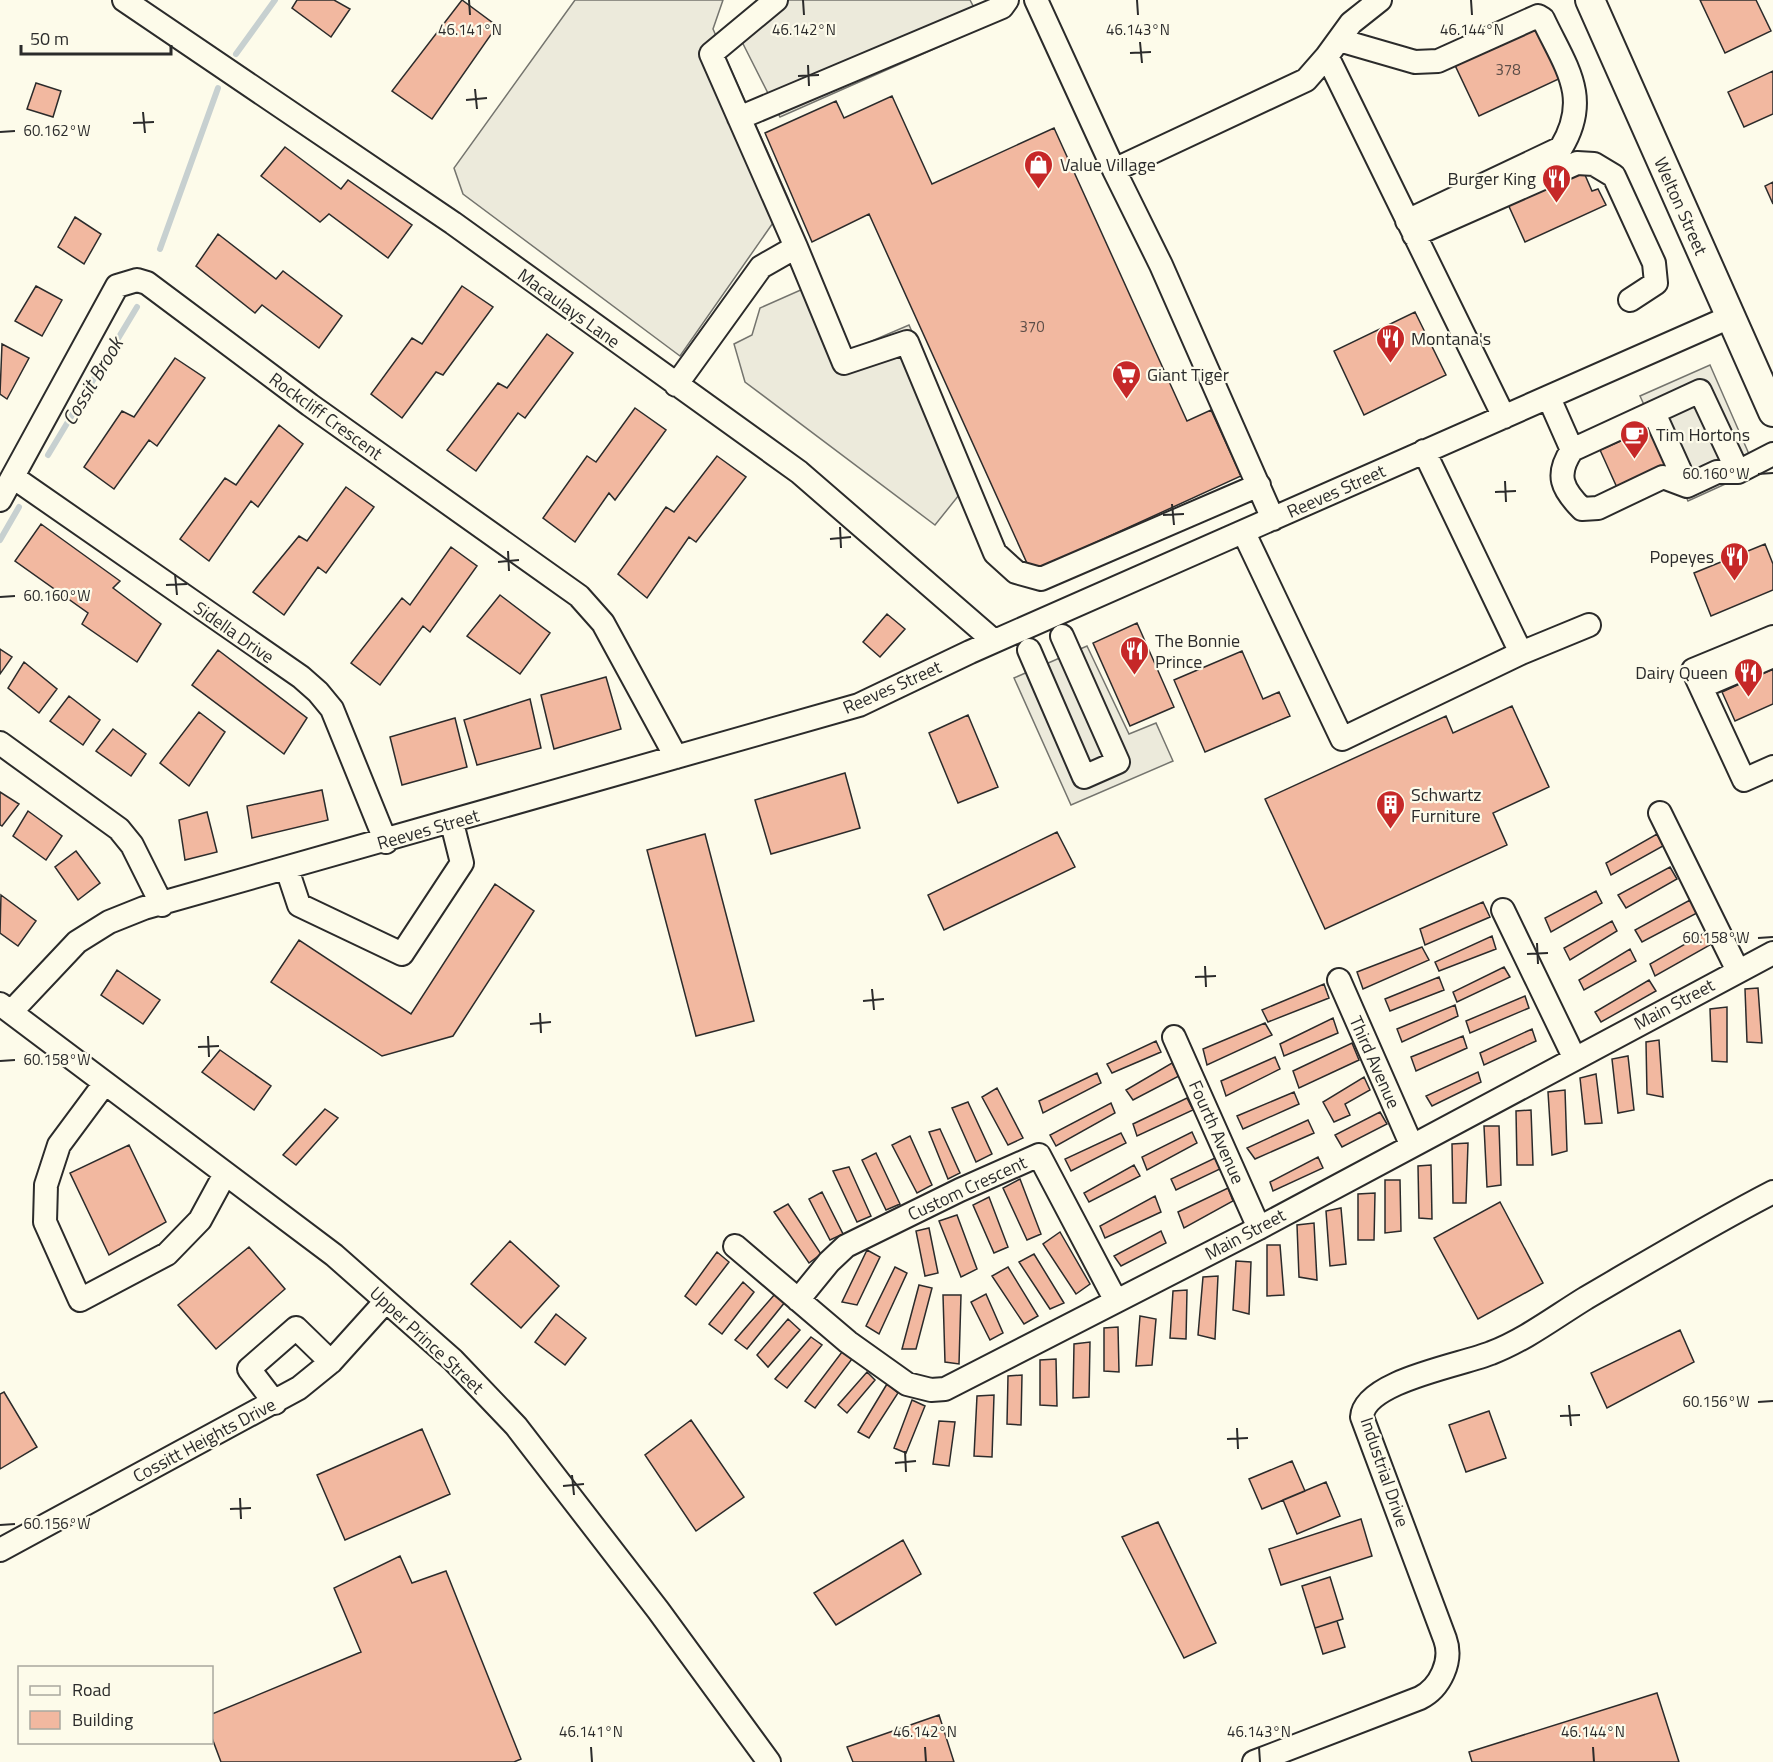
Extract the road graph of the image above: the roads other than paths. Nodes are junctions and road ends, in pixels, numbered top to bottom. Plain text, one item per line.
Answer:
1 (124, 0) edge
2 (776, 0) edge
3 (1007, 0) edge
4 (1036, 0) edge
5 (1380, 0) edge
6 (1590, 0) edge
7 (1333, 48) junction
8 (739, 118) junction
9 (1114, 170) junction
10 (1411, 228) junction
11 (796, 248) junction
12 (1630, 300) dead end
13 (1730, 317) junction
14 (676, 385) junction
15 (1549, 398) junction
16 (1773, 412) edge
17 (1654, 413) junction
18 (1504, 417) junction
19 (1572, 450) junction
20 (1424, 451) junction
21 (1773, 454) edge
22 (1738, 472) junction
23 (13, 477) junction
24 (1258, 485) junction
25 (1687, 486) junction
26 (0, 500) edge
27 (1273, 519) junction
28 (1244, 532) junction
29 (1589, 625) dead end
30 (1062, 636) dead end
31 (1773, 637) edge
32 (994, 642) junction
33 (1029, 650) dead end
34 (1521, 653) junction
35 (1773, 656) edge
36 (1697, 678) junction
37 (0, 743) edge
38 (676, 757) junction
39 (1773, 767) edge
40 (1660, 813) dead end
41 (452, 823) junction
42 (386, 842) junction
43 (287, 869) junction
44 (162, 905) junction
45 (1503, 910) dead end
46 (1773, 953) edge
47 (1738, 971) junction
48 (1339, 980) dead end
49 (6, 1008) edge
50 (1174, 1037) dead end
51 (1574, 1057) junction
52 (105, 1083) junction
53 (1411, 1144) junction
54 (225, 1174) junction
55 (1773, 1192) edge
56 (1259, 1228) junction
57 (735, 1246) dead end
58 (798, 1300) junction
59 (387, 1301) junction
60 (1116, 1301) junction
61 (331, 1362) junction
62 (275, 1403) junction
63 (0, 1550) edge
64 (769, 1762) edge
65 (1254, 1762) edge

1 - 14 street, Macaulays Lane
2 - 8 street
3 - 8 street
4 - 9 street
5 - 7 street
6 - 13 main road, Welton Street
7 - 9 street
7 - 10 street
7 - 10 street
8 - 11 street
9 - 24 street
10 - 12 street
10 - 18 street
11 - 14 street
11 - 24 street
13 - 15 street, Reeves Street
13 - 16 main road, Welton Street
14 - 32 street, Macaulays Lane
15 - 18 street, Reeves Street
15 - 19 street
17 - 19 street
17 - 22 street
17 - 25 street
18 - 20 street, Reeves Street
19 - 25 street
20 - 27 street, Reeves Street
20 - 34 street
21 - 22 street
22 - 25 street
23 - 26 street, Rockcliff Crescent
23 - 38 street, Rockcliff Crescent
23 - 42 street, Sidella Drive
24 - 27 street
27 - 28 street, Reeves Street
28 - 32 street, Reeves Street
28 - 34 street
29 - 34 street
30 - 33 street
31 - 36 street
32 - 38 street, Reeves Street
35 - 36 street
36 - 39 street
37 - 44 street
38 - 41 street, Reeves Street
40 - 47 street
41 - 42 street, Reeves Street
41 - 43 street
42 - 43 street, Reeves Street
43 - 44 street, Reeves Street
44 - 49 street, Reeves Street
45 - 51 street
46 - 47 street, Main Street
47 - 51 street, Main Street
48 - 53 street, Third Avenue
49 - 52 street, Upper Prince Street
50 - 56 street, Fourth Avenue
51 - 53 street, Main Street
52 - 54 street, Upper Prince Street
52 - 54 street
53 - 56 street, Main Street
54 - 59 street, Upper Prince Street
55 - 65 street, Industrial Drive
56 - 60 street, Main Street
57 - 58 street, Main Street
58 - 60 street, Main Street
58 - 60 street, Custom Crescent
59 - 61 street, Cossitt Heights Drive
59 - 64 street, Upper Prince Street
61 - 62 street, Cossitt Heights Drive
61 - 62 street
62 - 63 street, Cossitt Heights Drive

